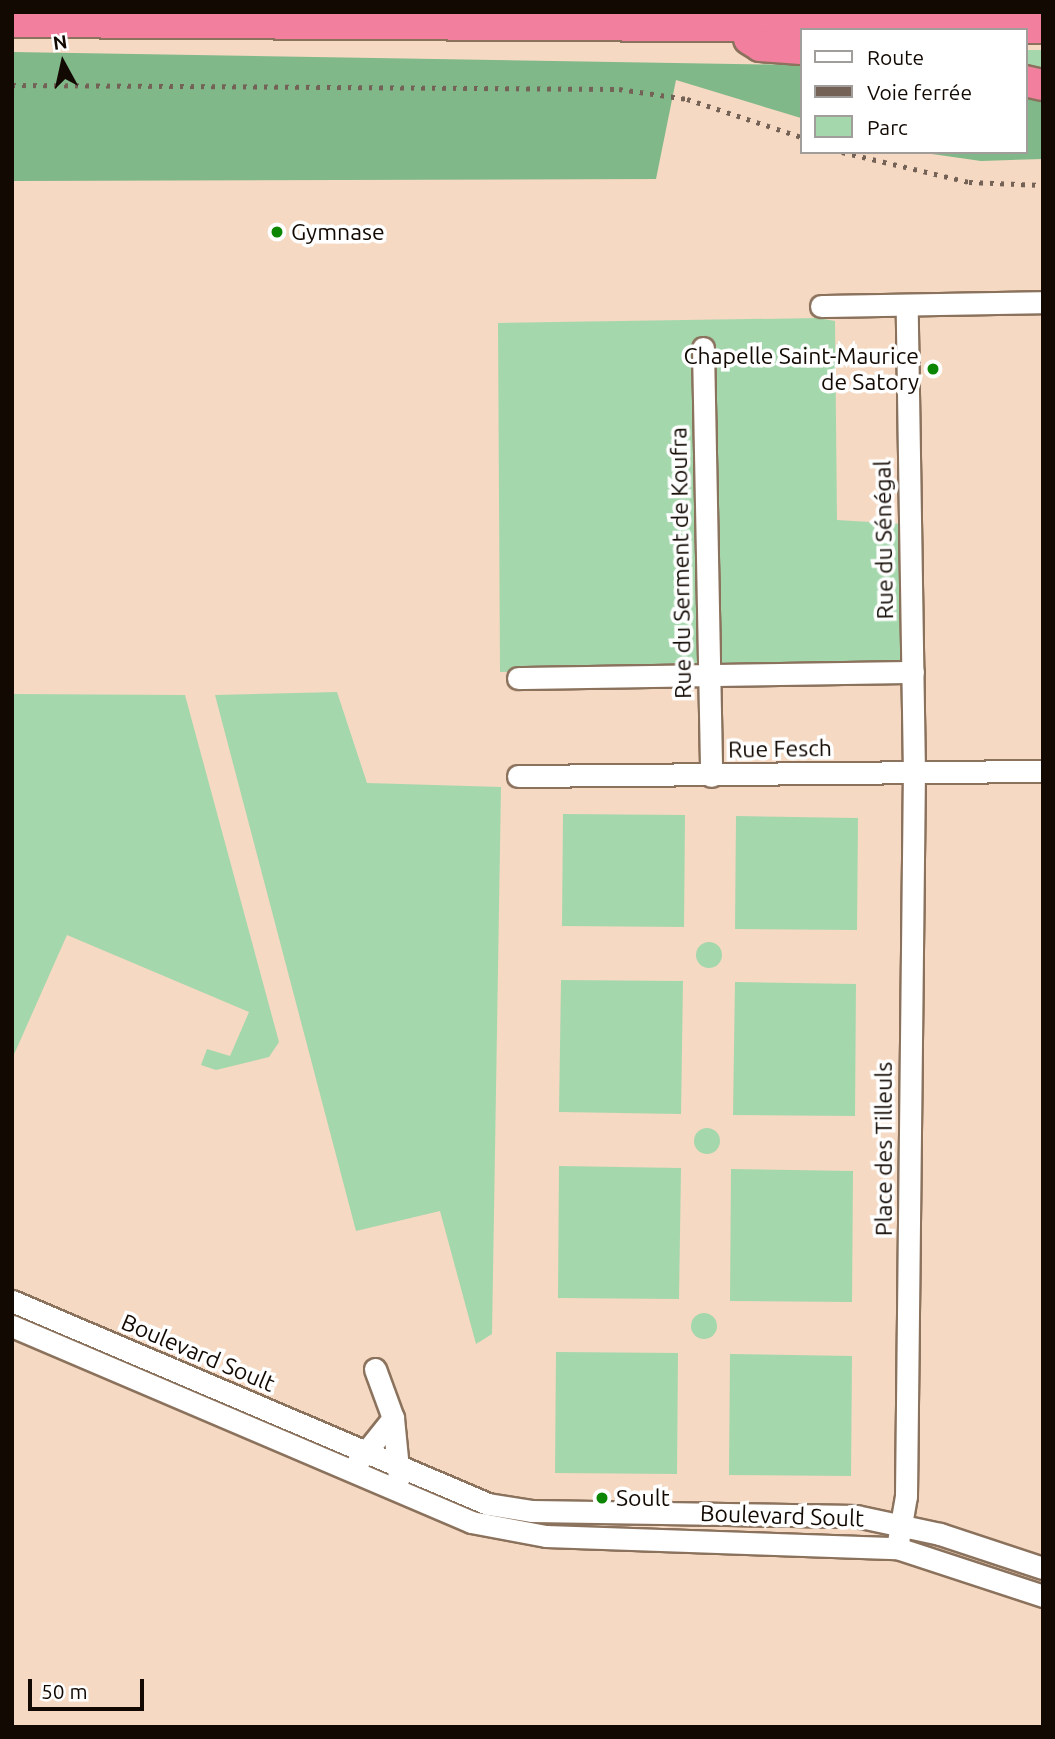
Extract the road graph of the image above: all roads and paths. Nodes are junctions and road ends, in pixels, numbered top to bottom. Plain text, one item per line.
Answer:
1 (12, 22) edge
2 (732, 27) junction
3 (1043, 28) edge
4 (800, 49) edge
5 (1043, 302) edge
6 (906, 305) junction
7 (821, 306) dead end
8 (703, 348) dead end
9 (912, 672) junction
10 (710, 675) junction
11 (518, 678) dead end
12 (1043, 771) edge
13 (914, 774) junction
14 (518, 776) dead end
15 (711, 776) junction
16 (12, 1301) edge
17 (12, 1326) edge
18 (375, 1369) dead end
19 (393, 1419) junction
20 (363, 1453) junction
21 (402, 1470) junction
22 (357, 1475) junction
23 (394, 1490) junction
24 (755, 1514) junction
25 (903, 1524) junction
26 (755, 1540) junction
27 (897, 1548) junction
28 (1043, 1568) edge
29 (1043, 1596) edge

1 - 2 highway
2 - 3 highway
2 - 4 highway
5 - 6 street
6 - 7 street
6 - 9 street, Rue du Sénégal
8 - 10 street, Rue du Serment de Koufra
9 - 10 street
9 - 13 street, Rue du Sénégal
10 - 11 street
10 - 15 street, Rue du Serment de Koufra
12 - 13 street, Rue Fesch
13 - 15 street, Rue Fesch
13 - 25 street, Place des Tilleuls
14 - 15 street, Rue Fesch
16 - 20 street, Boulevard Soult
17 - 22 street, Boulevard Soult
18 - 19 street
19 - 20 street
19 - 21 street
20 - 21 street, Boulevard Soult
20 - 22 street
21 - 23 street
21 - 24 street, Boulevard Soult
22 - 23 street, Boulevard Soult
23 - 26 street, Boulevard Soult
24 - 25 street, Boulevard Soult
24 - 26 street
25 - 27 street, Place des Tilleuls
25 - 28 street, Boulevard Soult
26 - 27 street, Boulevard Soult
27 - 29 street, Boulevard Soult

